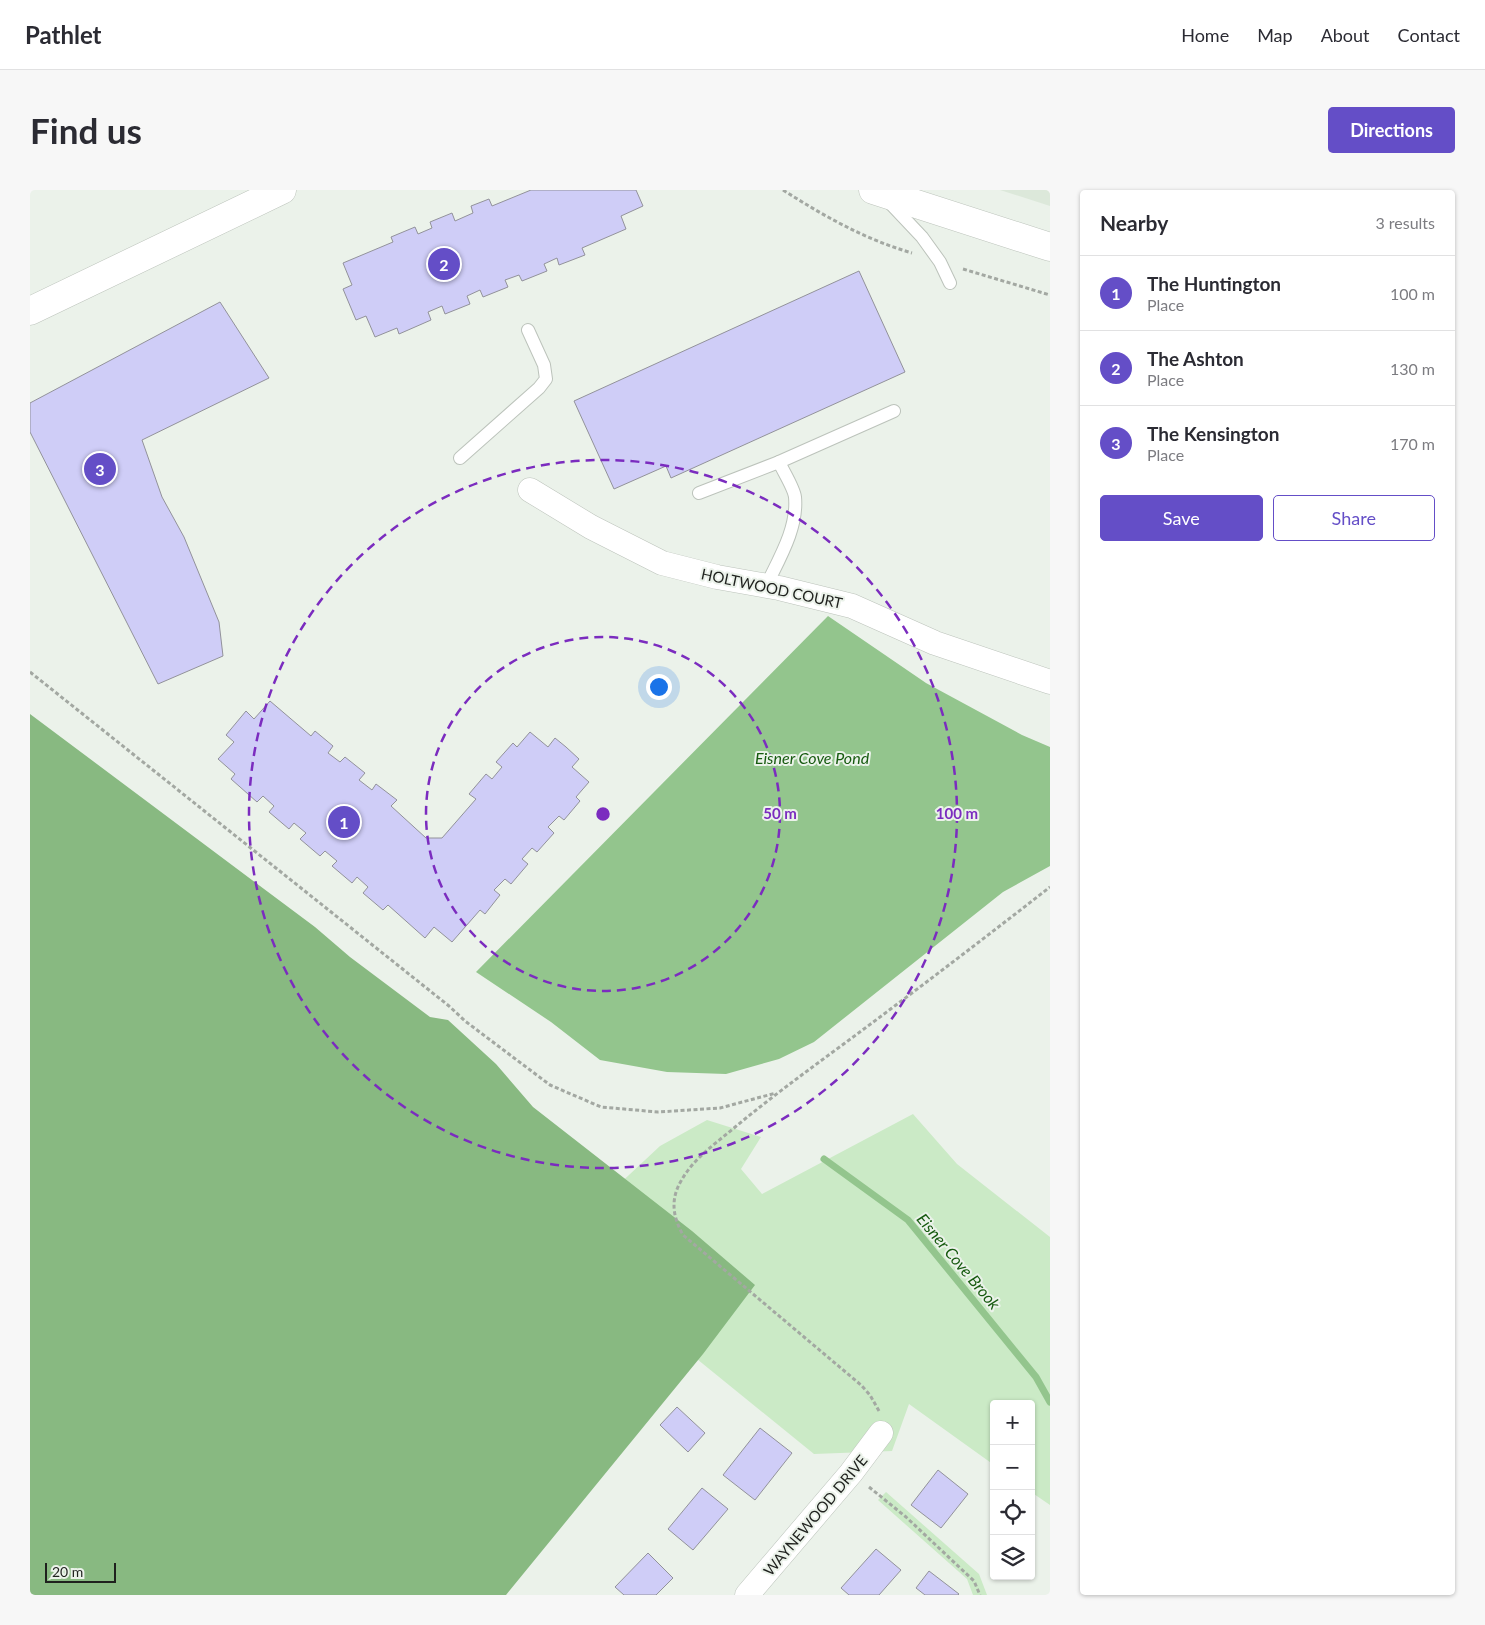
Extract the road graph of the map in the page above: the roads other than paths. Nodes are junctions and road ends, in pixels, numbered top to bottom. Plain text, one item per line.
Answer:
1 (282, 190) edge
2 (877, 192) edge
3 (1050, 247) edge
4 (950, 283) dead end
5 (30, 311) edge
6 (528, 330) dead end
7 (894, 411) dead end
8 (460, 458) dead end
9 (778, 462) junction
10 (530, 490) dead end
11 (699, 493) dead end
12 (766, 586) junction
13 (1050, 682) edge
14 (881, 1433) road end
15 (747, 1595) edge

1 - 5 main road
2 - 3 main road
2 - 4 lane
6 - 8 lane
7 - 9 lane
9 - 11 lane
9 - 12 lane
10 - 12 street, HOLTWOOD COURT
12 - 13 street, HOLTWOOD COURT
14 - 15 street, WAYNEWOOD DRIVE

